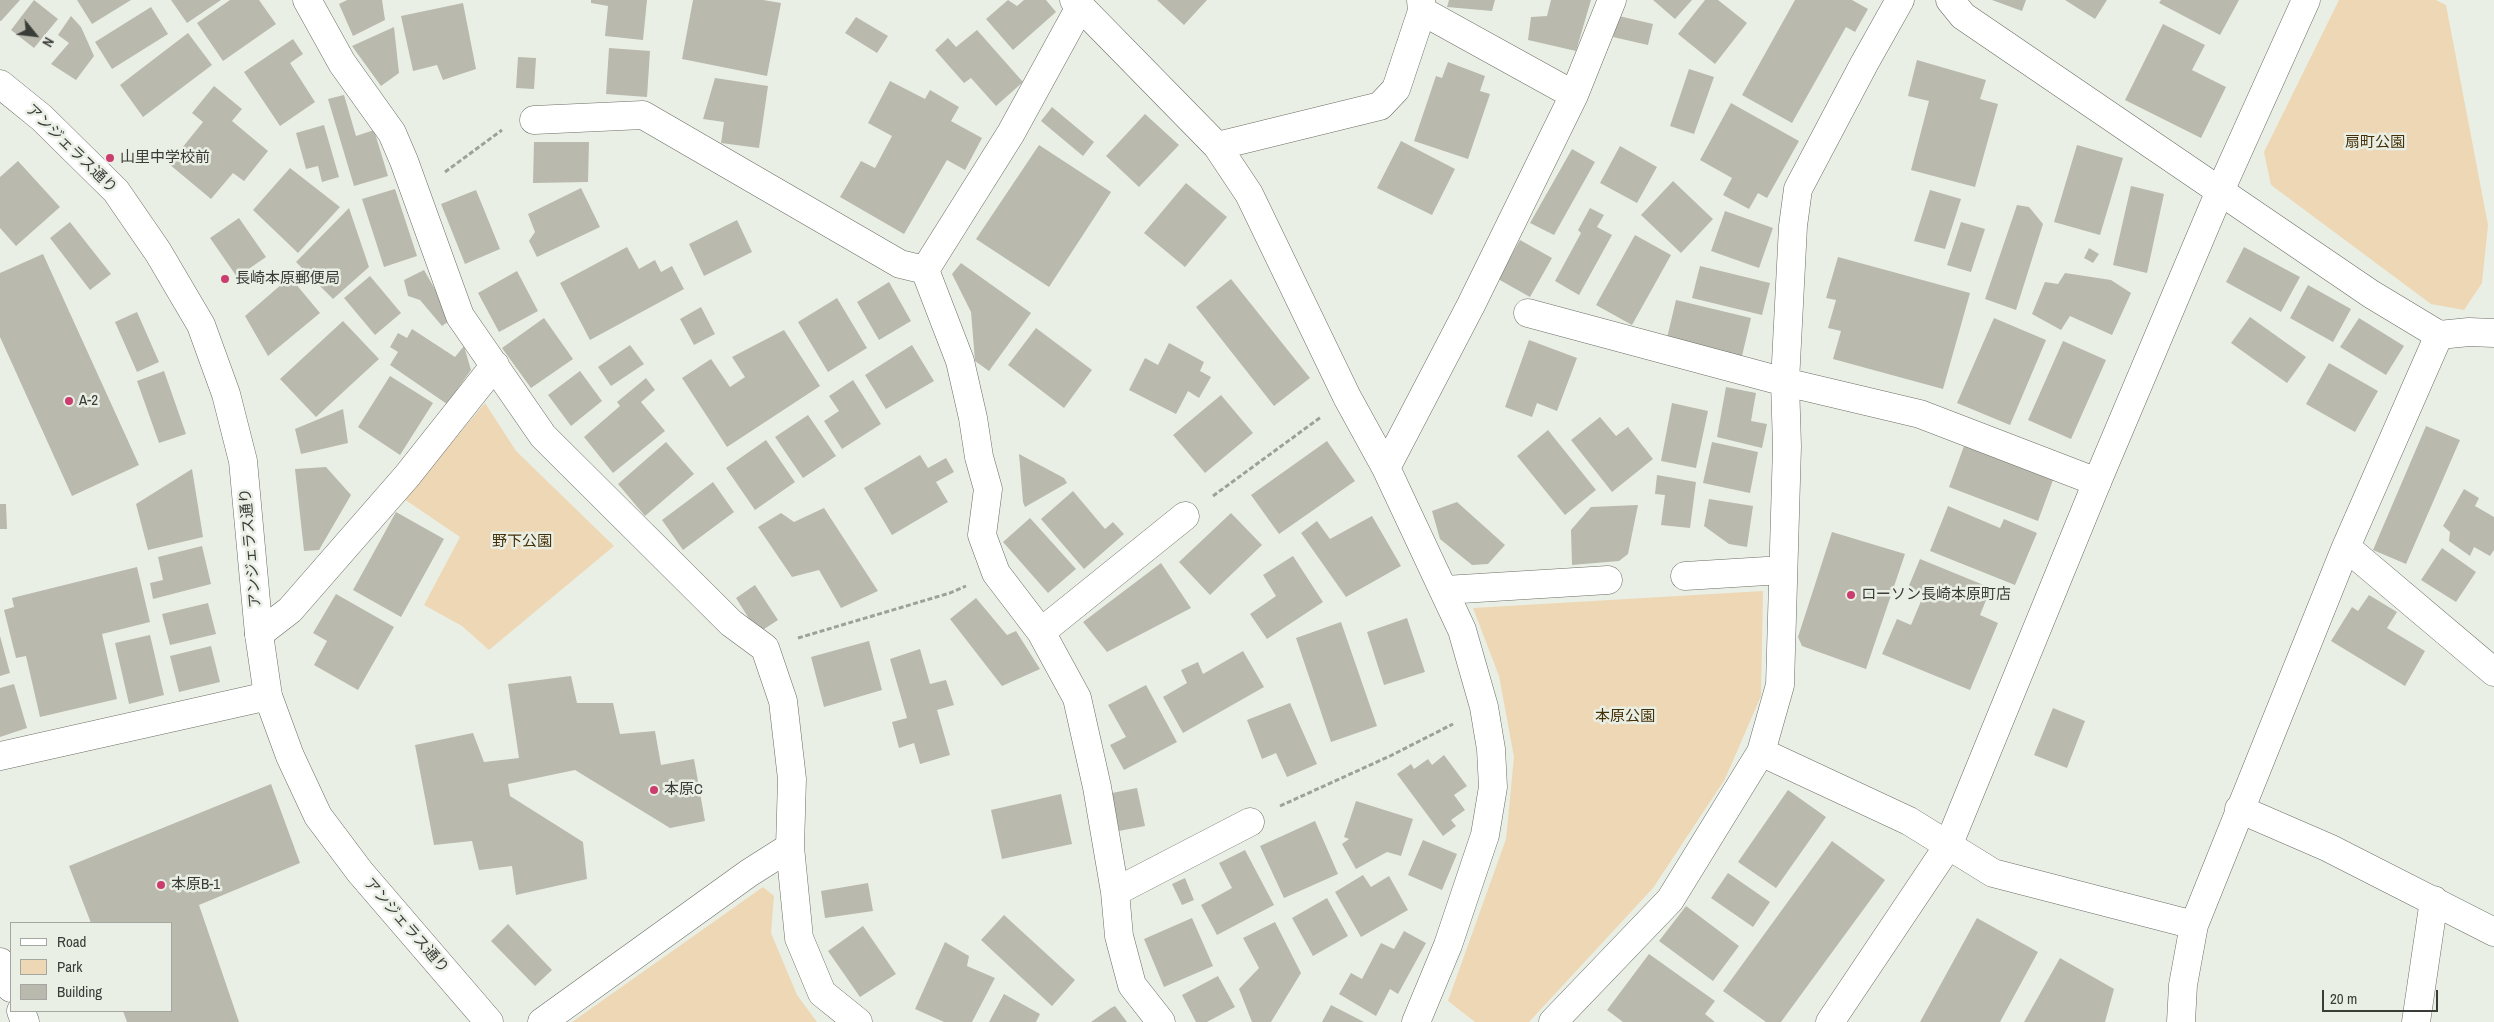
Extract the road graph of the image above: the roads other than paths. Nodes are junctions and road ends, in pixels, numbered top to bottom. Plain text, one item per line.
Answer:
1 (307, 0) edge
2 (1612, 0) edge
3 (1900, 0) edge
4 (1950, 0) edge
5 (2306, 0) edge
6 (1077, 3) edge
7 (1421, 6) edge
8 (0, 84) edge
9 (1574, 95) junction
10 (534, 120) road end
11 (1218, 146) junction
12 (2220, 191) junction
13 (925, 270) junction
14 (1528, 313) dead end
15 (2494, 333) edge
16 (2439, 335) junction
17 (495, 365) junction
18 (1784, 382) junction
19 (1386, 468) junction
20 (2097, 482) junction
21 (1185, 516) road end
22 (2346, 547) junction
23 (1784, 570) junction
24 (1684, 576) dead end
25 (1608, 580) dead end
26 (1445, 590) junction
27 (1041, 632) junction
28 (259, 634) junction
29 (2494, 672) edge
30 (268, 696) junction
31 (1761, 752) junction
32 (0, 756) edge
33 (2239, 809) junction
34 (1250, 822) dead end
35 (1948, 846) junction
36 (790, 848) junction
37 (1115, 892) junction
38 (2434, 900) junction
39 (2194, 925) junction
40 (2494, 932) edge
41 (0, 962) edge
42 (10, 986) edge
43 (489, 1022) edge
44 (542, 1022) edge
45 (858, 1022) edge
46 (1162, 1022) edge
47 (1416, 1022) edge
48 (1553, 1022) edge
49 (1830, 1022) edge
50 (2181, 1022) edge
51 (2416, 1022) edge

1 - 17 street
2 - 9 street
3 - 18 street
4 - 12 street
5 - 12 street
6 - 11 street
6 - 13 street
7 - 9 street
7 - 11 street
8 - 28 street, アンジェラス通り
9 - 19 street
10 - 13 street
11 - 19 street
12 - 16 street
12 - 20 street
13 - 27 street
14 - 18 street
15 - 16 street
16 - 22 street
17 - 28 street
17 - 36 street
18 - 20 street
18 - 23 street
19 - 26 street
20 - 35 street
21 - 27 street
22 - 29 street
22 - 33 street
23 - 24 street
23 - 31 street
25 - 26 street
26 - 47 street
27 - 37 street
28 - 30 street, アンジェラス通り
30 - 32 street
30 - 43 street, アンジェラス通り
31 - 35 street
31 - 48 street
33 - 38 street
33 - 39 street
34 - 37 street
35 - 39 street
35 - 49 street
36 - 44 street
36 - 45 street
37 - 46 street
38 - 40 street
38 - 51 street
39 - 50 street
41 - 42 street

